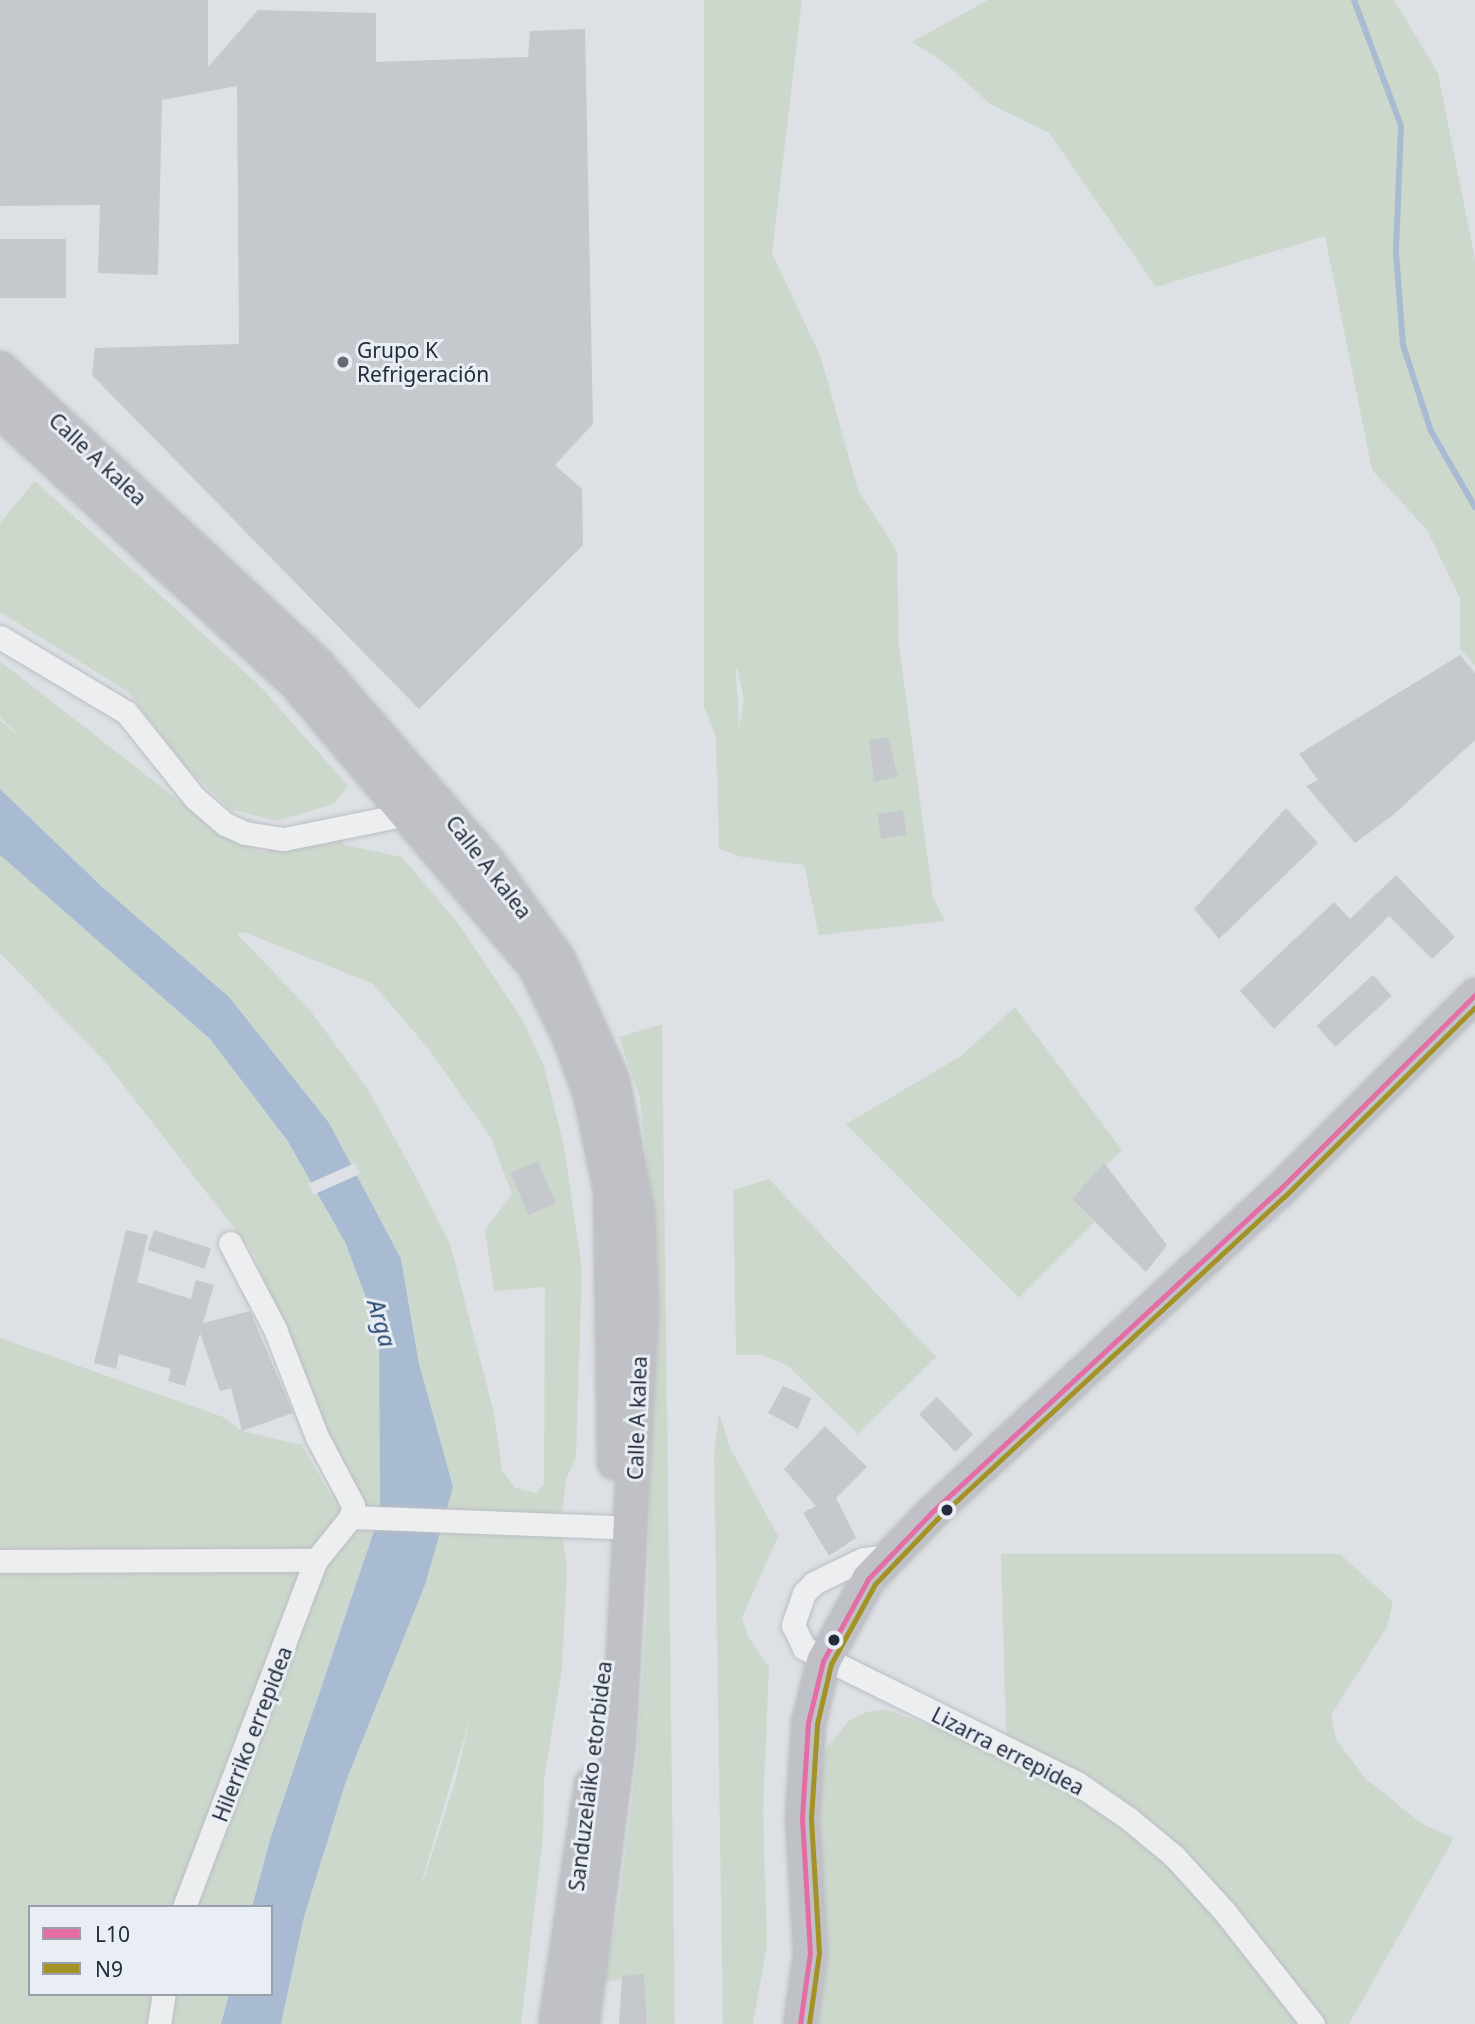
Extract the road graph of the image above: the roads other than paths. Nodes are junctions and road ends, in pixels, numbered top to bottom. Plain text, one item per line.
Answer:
1 (0, 368) edge
2 (0, 411) edge
3 (0, 637) edge
4 (408, 814) junction
5 (1475, 995) edge
6 (230, 1243) dead end
7 (360, 1517) junction
8 (623, 1528) junction
9 (890, 1556) junction
10 (316, 1560) junction
11 (0, 1561) edge
12 (823, 1661) junction
13 (185, 1905) edge
14 (164, 1996) edge
15 (558, 2016) edge
16 (159, 2024) edge
17 (582, 2024) edge
18 (800, 2024) edge
19 (1313, 2024) edge

1 - 8 main road, Calle A kalea
2 - 4 main road, Calle A kalea
3 - 4 street
4 - 8 main road, Calle A kalea
5 - 9 main road
6 - 7 street
7 - 8 street
7 - 10 street, Hilerriko errepidea
8 - 15 main road, Sanduzelaiko etorbidea
8 - 17 main road, Sanduzelaiko etorbidea
9 - 12 main road
9 - 12 street, Lizarra errepidea
10 - 11 street
10 - 13 street, Hilerriko errepidea
12 - 18 main road
12 - 19 street, Lizarra errepidea
14 - 16 street

